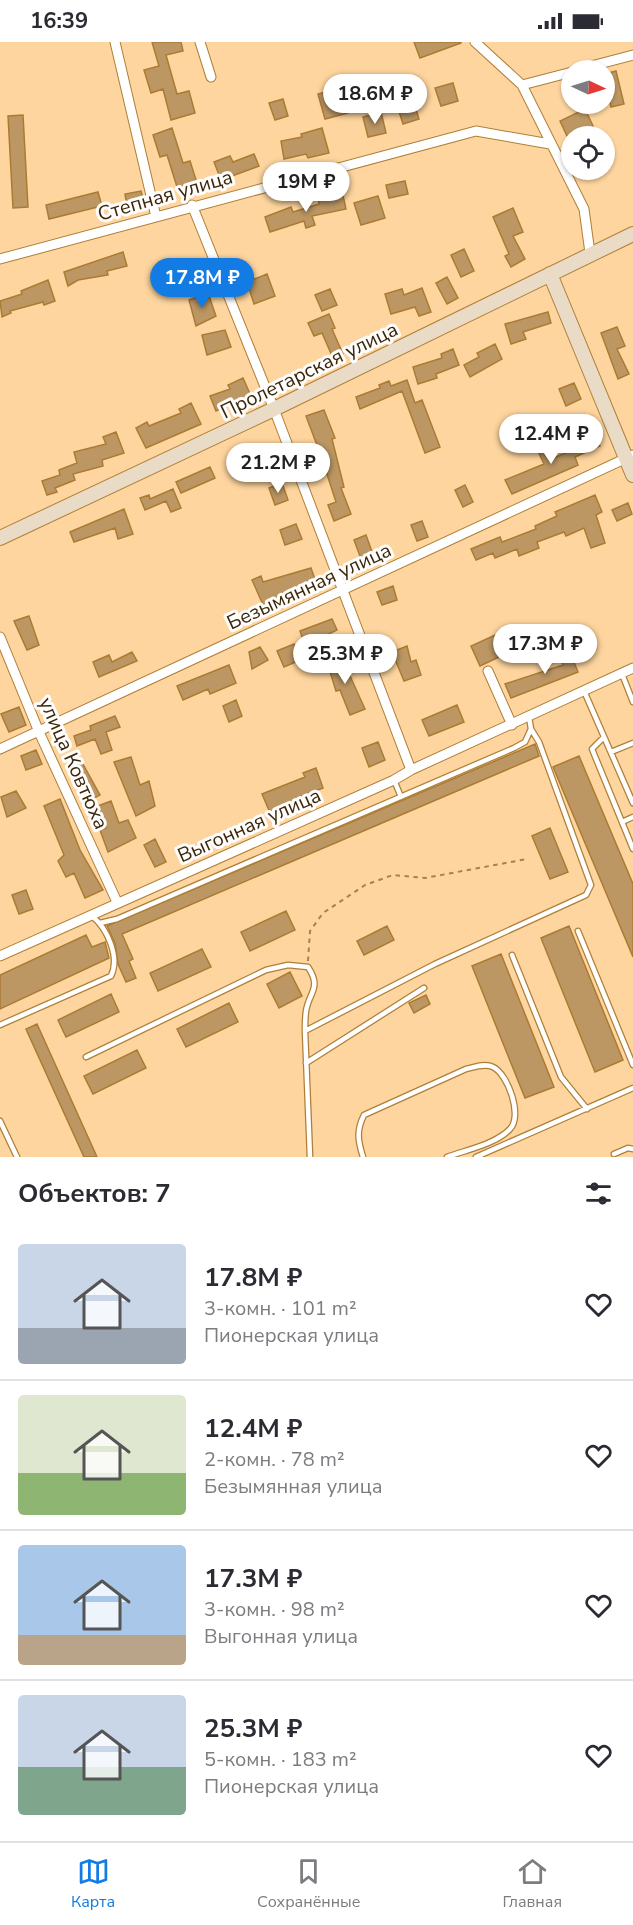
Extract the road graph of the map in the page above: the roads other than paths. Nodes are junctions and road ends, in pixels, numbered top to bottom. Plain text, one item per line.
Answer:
1 (115, 42) edge
2 (200, 42) edge
3 (475, 42) edge
4 (633, 55) edge
5 (614, 60) edge
6 (561, 75) edge
7 (211, 77) dead end
8 (522, 86) junction
9 (550, 144) junction
10 (192, 206) junction
11 (156, 217) junction
12 (633, 234) edge
13 (590, 253) junction
14 (0, 259) edge
15 (550, 274) junction
16 (274, 410) junction
17 (629, 457) edge
18 (633, 475) edge
19 (0, 538) edge
20 (343, 590) junction
21 (0, 637) edge
22 (633, 668) edge
23 (488, 671) dead end
24 (621, 673) junction
25 (584, 691) junction
26 (633, 702) edge
27 (529, 717) junction
28 (512, 725) junction
29 (531, 729) junction
30 (39, 732) junction
31 (604, 737) junction
32 (633, 742) edge
33 (0, 749) edge
34 (611, 752) junction
35 (411, 770) junction
36 (394, 780) junction
37 (401, 797) junction
38 (633, 804) edge
39 (633, 817) edge
40 (622, 822) junction
41 (633, 849) edge
42 (165, 882) junction
43 (171, 896) junction
44 (117, 902) junction
45 (92, 916) junction
46 (100, 923) junction
47 (578, 931) dead end
48 (512, 955) dead end
49 (0, 956) edge
50 (424, 988) dead end
51 (0, 1025) edge
52 (305, 1031) junction
53 (86, 1057) dead end
54 (306, 1063) junction
55 (633, 1065) edge
56 (633, 1088) edge
57 (587, 1109) junction
58 (0, 1120) edge
59 (633, 1149) edge
60 (614, 1154) dead end
61 (17, 1157) edge
62 (310, 1157) edge
63 (363, 1157) edge
64 (447, 1157) edge
65 (476, 1157) edge

1 - 11 street
2 - 7 street
3 - 8 street
4 - 5 street
6 - 8 street
8 - 9 street
9 - 10 street, Степная улица
9 - 13 street
10 - 11 street, Степная улица
10 - 16 street
11 - 14 street, Степная улица
12 - 13 street, Пролетарская улица
13 - 15 street, Пролетарская улица
15 - 16 street, Пролетарская улица
15 - 17 street
16 - 19 street, Пролетарская улица
16 - 20 street
17 - 18 street
17 - 20 street, Безымянная улица
20 - 30 street, Безымянная улица
20 - 35 street
21 - 30 street, улица Ковтюха
22 - 24 street, Выгонная улица
23 - 28 street
24 - 25 street, Выгонная улица
24 - 26 lane
25 - 27 street, Выгонная улица
25 - 31 lane
27 - 28 street, Выгонная улица
27 - 29 lane
28 - 35 street, Выгонная улица
29 - 37 lane
29 - 52 lane
30 - 33 street, Безымянная улица
30 - 44 street, улица Ковтюха
31 - 34 lane
31 - 40 lane
32 - 34 lane
34 - 38 lane
35 - 36 street, Выгонная улица
36 - 37 lane
36 - 42 street, Выгонная улица
37 - 43 lane
39 - 40 lane
40 - 41 lane
42 - 43 lane
42 - 44 street, Выгонная улица
43 - 46 lane
44 - 45 street, Выгонная улица
45 - 46 lane
45 - 49 street, Выгонная улица
46 - 51 lane
47 - 55 lane
48 - 57 lane
50 - 54 lane
52 - 53 lane
52 - 54 lane
54 - 62 lane
56 - 57 lane
57 - 65 lane
58 - 61 lane
59 - 60 lane
63 - 64 lane

